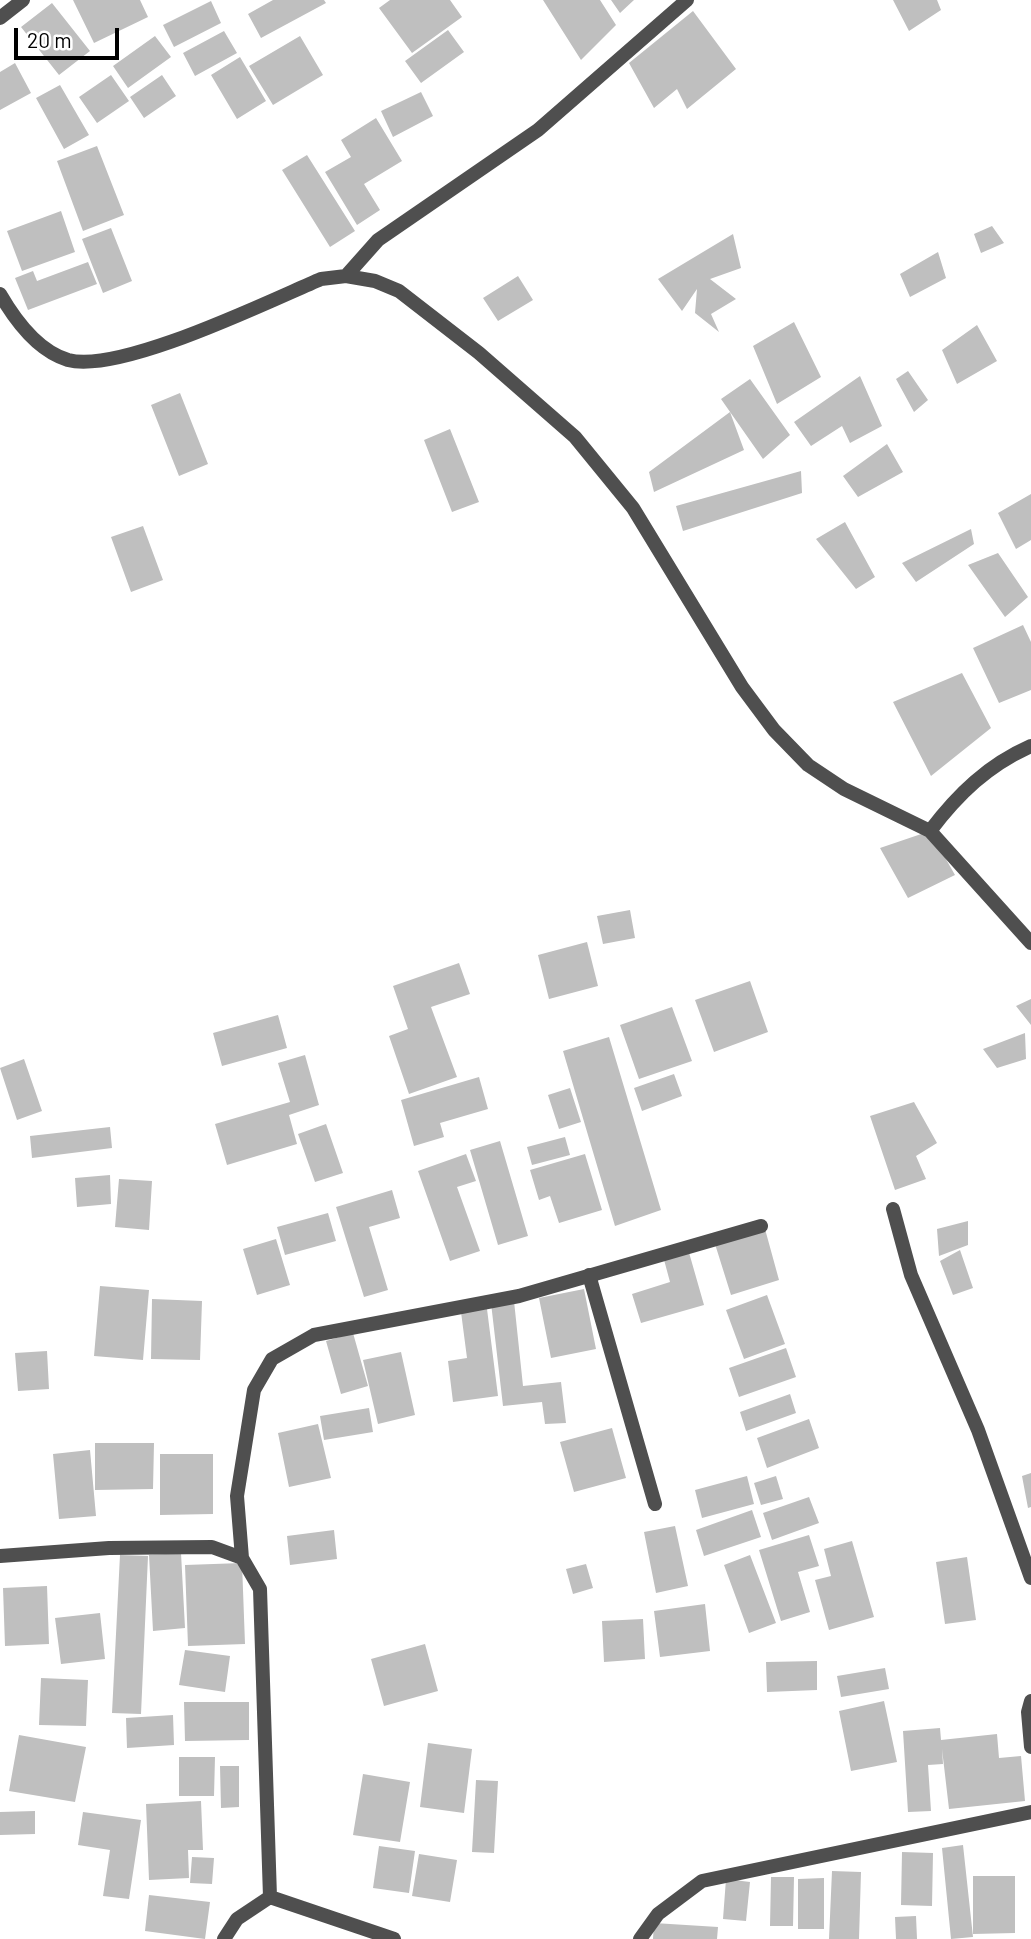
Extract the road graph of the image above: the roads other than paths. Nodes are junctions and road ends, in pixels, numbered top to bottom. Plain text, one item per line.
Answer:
1 (23, 0) edge
2 (687, 0) edge
3 (0, 18) edge
4 (346, 276) junction
5 (0, 294) edge
6 (1031, 746) edge
7 (930, 831) junction
8 (1031, 943) edge
9 (892, 1209) dead end
10 (761, 1226) dead end
11 (589, 1275) junction
12 (655, 1504) dead end
13 (0, 1556) edge
14 (242, 1558) junction
15 (1031, 1578) edge
16 (1031, 1701) edge
17 (1031, 1747) edge
18 (1031, 1812) edge
19 (270, 1897) junction
20 (224, 1939) edge
21 (394, 1939) edge
22 (640, 1939) edge

1 - 3 street
2 - 4 street
4 - 5 street
4 - 7 street
6 - 7 street
7 - 8 street
9 - 15 street
10 - 11 street
11 - 12 street
11 - 14 street
13 - 14 street
14 - 19 street
16 - 17 street
18 - 22 street
19 - 20 street
19 - 21 street

